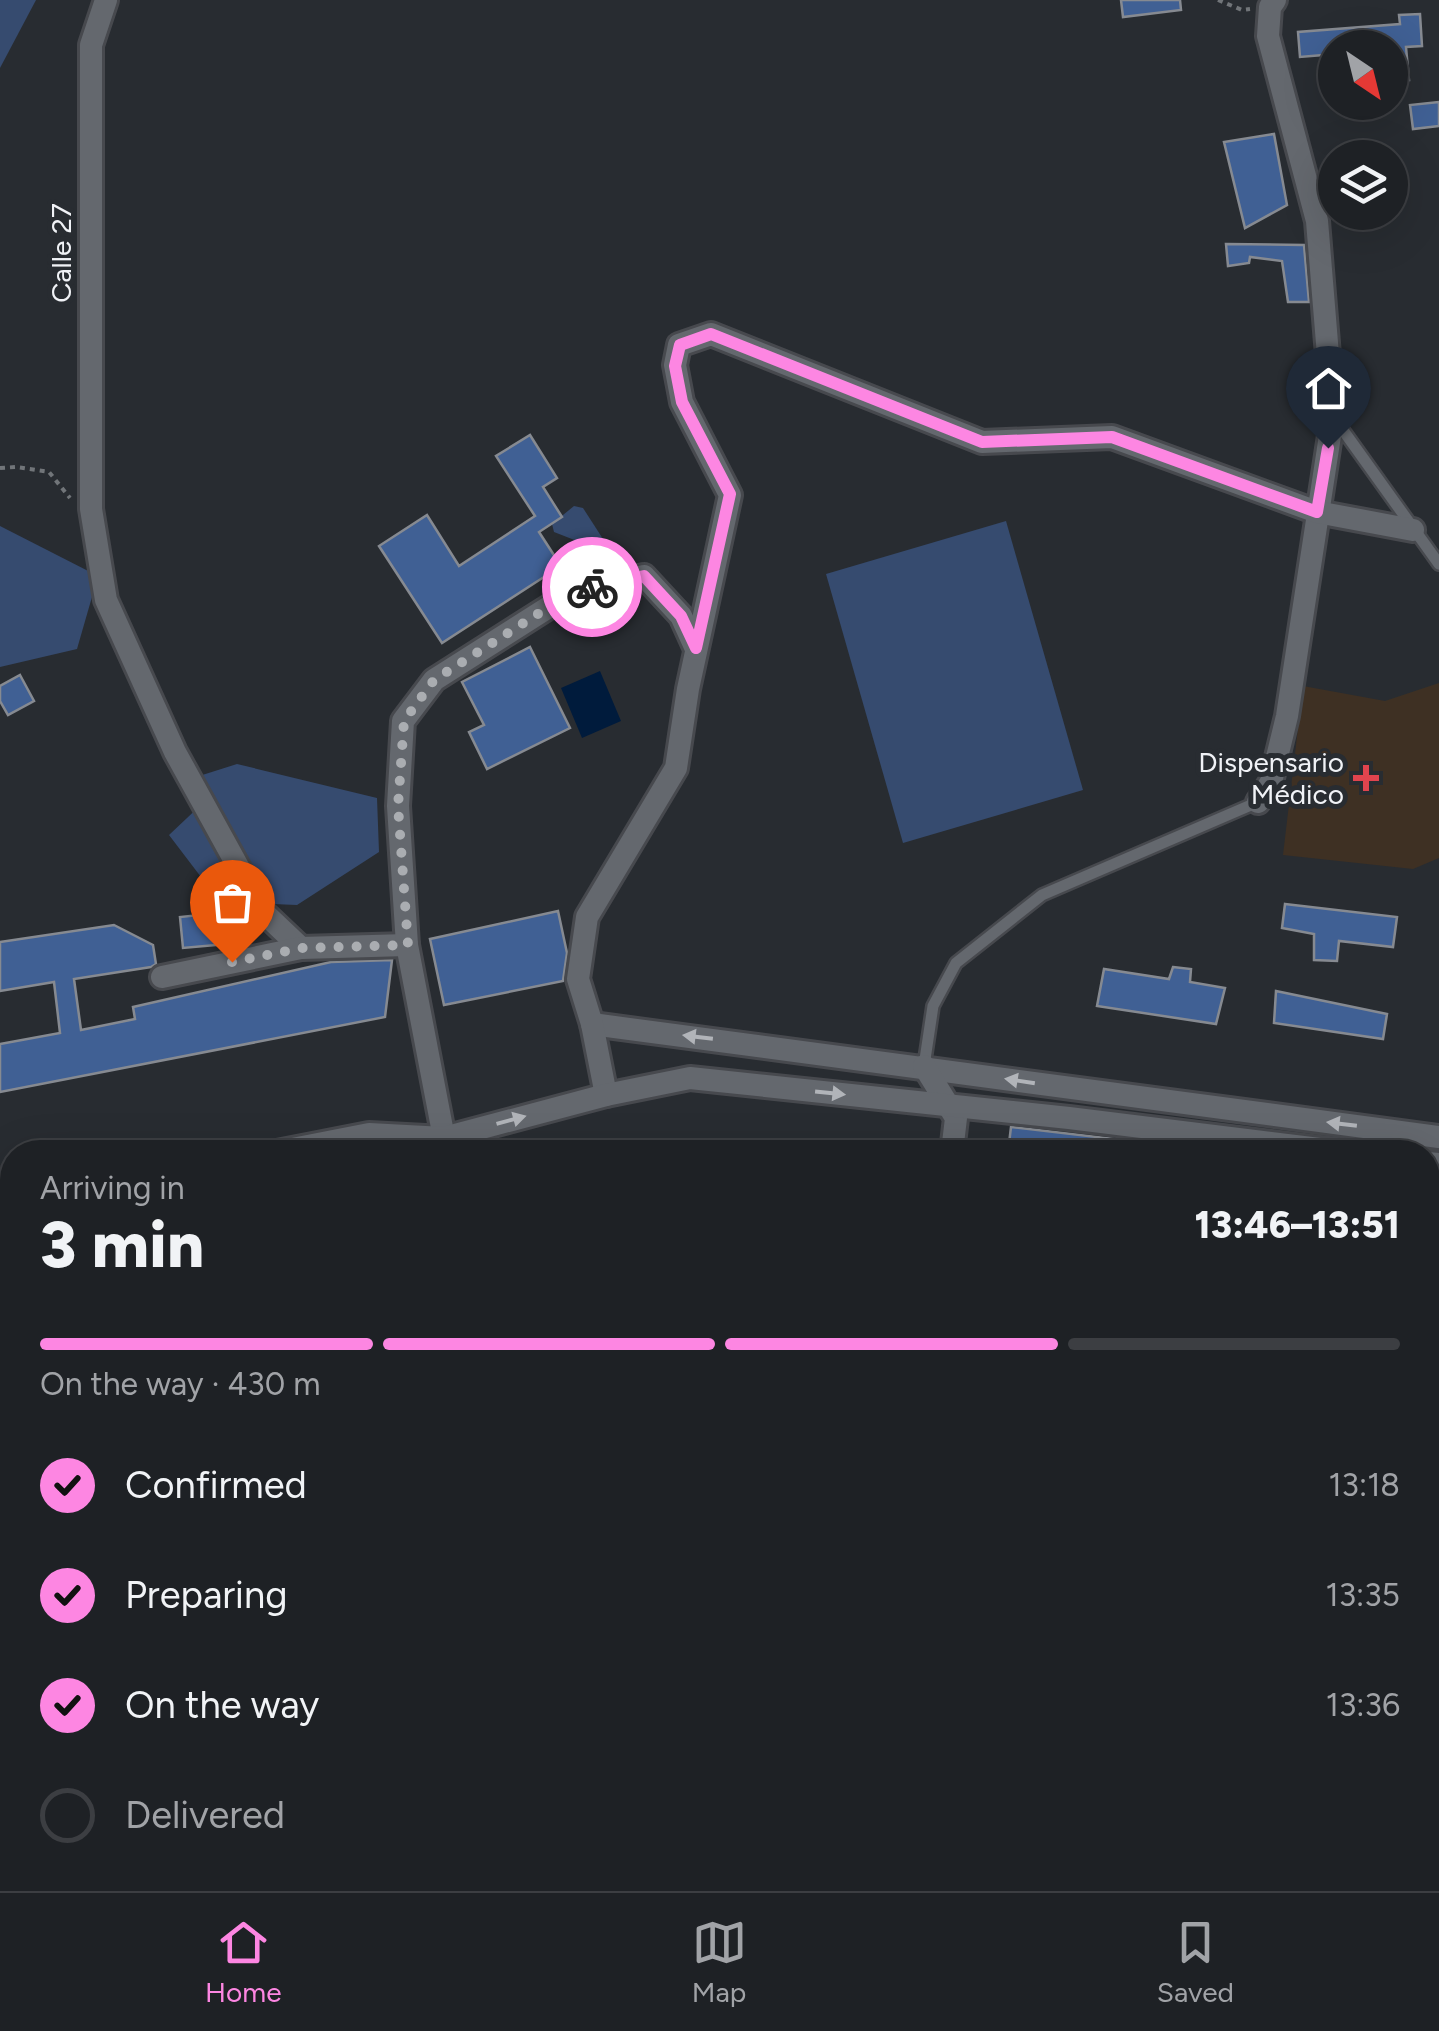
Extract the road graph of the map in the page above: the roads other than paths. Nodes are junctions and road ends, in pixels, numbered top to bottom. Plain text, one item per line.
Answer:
1 (106, 0) edge
2 (1273, 4) edge
3 (1333, 416) junction
4 (1317, 512) junction
5 (1414, 530) junction
6 (1439, 564) edge
7 (696, 648) junction
8 (1258, 802) joint
9 (408, 945) junction
10 (302, 948) junction
11 (162, 977) dead end
12 (592, 1024) junction
13 (924, 1066) junction
14 (1071, 1090) junction
15 (606, 1095) junction
16 (952, 1107) junction
17 (1069, 1118) junction
18 (1439, 1137) edge
19 (338, 1140) edge
20 (407, 1140) edge
21 (438, 1140) edge
22 (456, 1140) edge
23 (953, 1140) edge
24 (1247, 1140) edge

1 - 10 street, Calle 27
2 - 3 street
3 - 4 street
3 - 5 lane
4 - 5 street
4 - 7 street
4 - 8 street
5 - 6 lane
7 - 9 street
7 - 12 street
8 - 13 lane
9 - 10 street
9 - 21 street
10 - 11 street
13 -> 12 street
12 - 15 street
14 -> 13 street
13 - 16 street
14 - 17 street
18 -> 14 street
15 -> 16 street
22 -> 15 street
16 - 17 street
16 - 23 street
17 - 24 street
19 - 20 street

